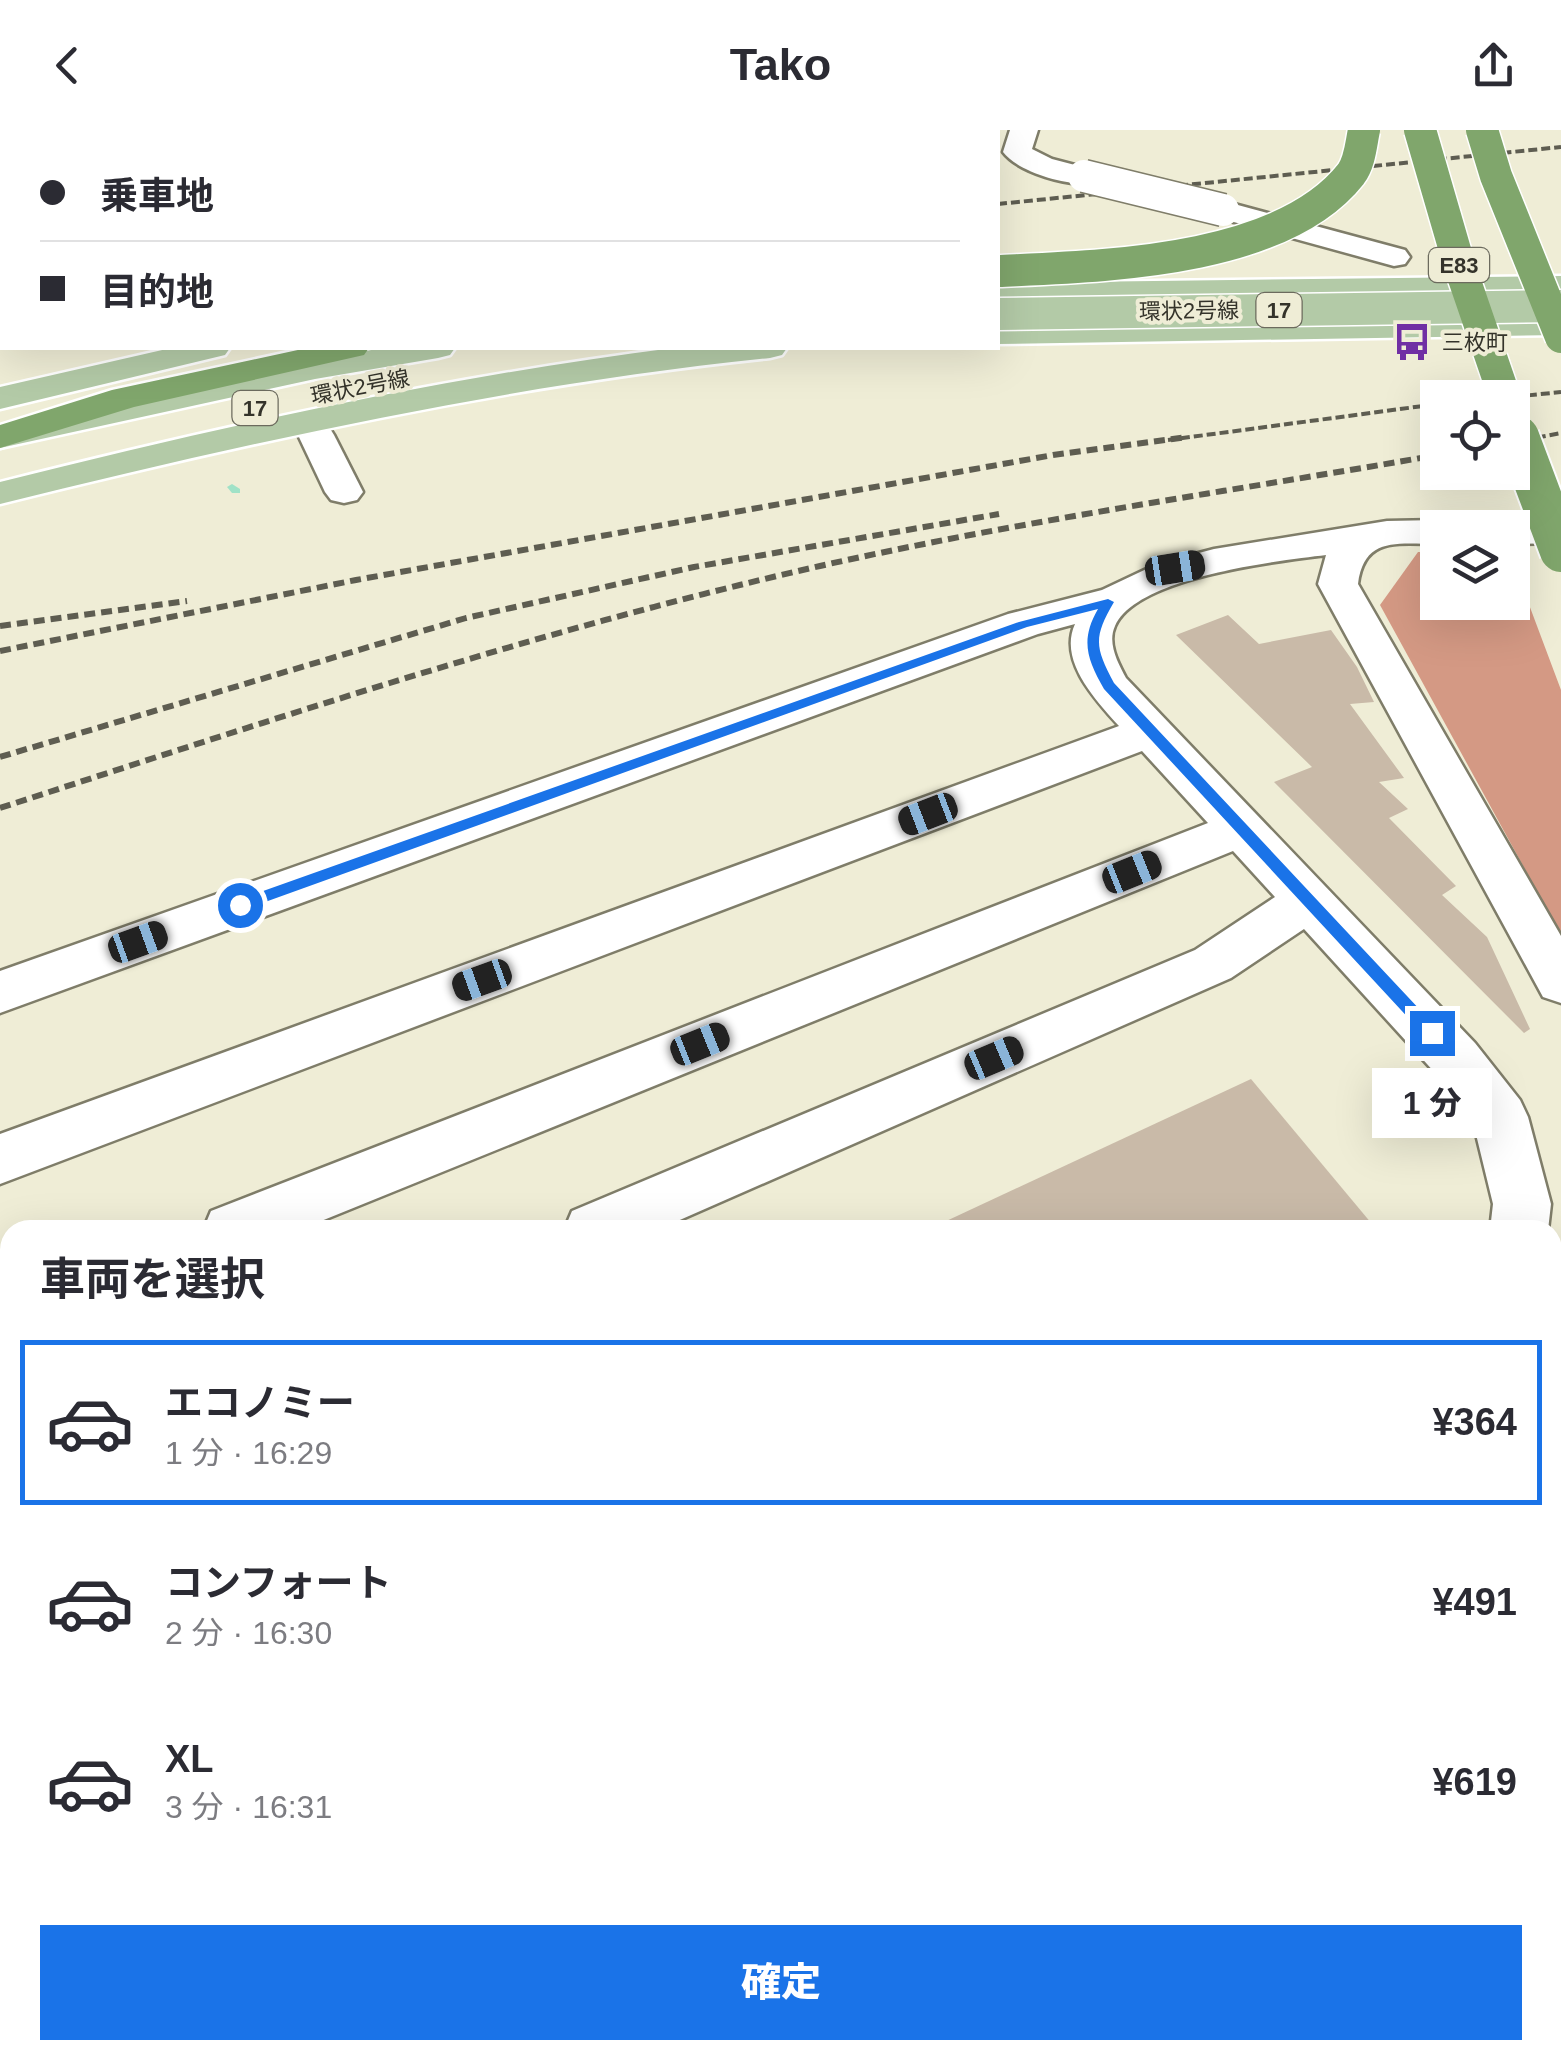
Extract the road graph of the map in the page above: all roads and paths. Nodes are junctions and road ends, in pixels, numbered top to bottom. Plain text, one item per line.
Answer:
1 (1364, 130) edge
2 (1420, 130) edge
3 (1482, 130) edge
4 (1013, 144) edge
5 (1394, 257) dead end
6 (1000, 271) edge
7 (1561, 272) edge
8 (1000, 278) edge
9 (1561, 286) edge
10 (1000, 293) edge
11 (1561, 306) edge
12 (1000, 314) edge
13 (1561, 325) edge
14 (1000, 334) edge
15 (1561, 337) edge
16 (204, 350) edge
17 (343, 350) edge
18 (426, 350) edge
19 (708, 350) edge
20 (615, 353) edge
21 (1499, 380) edge
22 (0, 398) edge
23 (316, 435) dead end
24 (0, 437) edge
25 (0, 466) edge
26 (1530, 468) edge
27 (344, 492) dead end
28 (0, 493) edge
29 (1561, 531) edge
30 (1530, 532) edge
31 (1420, 533) edge
32 (1367, 537) junction
33 (1561, 552) edge
34 (1108, 602) junction
35 (1150, 732) junction
36 (1240, 828) junction
37 (1308, 901) junction
38 (1561, 982) edge
39 (0, 992) edge
40 (0, 1159) edge
41 (257, 1220) edge
42 (616, 1220) edge
43 (1520, 1220) edge

1 - 6 highway, bridge
2 - 21 highway, E83, bridge
3 - 15 highway, E83, bridge
4 - 5 street, bridge
7 - 8 main road
9 - 10 main road, 環状2号線 / 17, bridge
11 - 12 main road, 環状2号線 / 17, bridge
13 - 14 main road
16 - 22 main road
17 - 24 highway
18 - 24 main road, 環状2号線 / 17
19 - 20 main road
20 - 25 main road, 環状2号線 / 17
20 - 28 main road
23 - 27 street
26 - 33 highway, bridge
29 - 30 street
31 - 32 street
32 - 34 street
32 - 38 street
34 - 35 street
34 - 39 street
35 - 36 street
35 - 40 street
36 - 37 street
36 - 41 street
37 - 42 street
37 - 43 street

